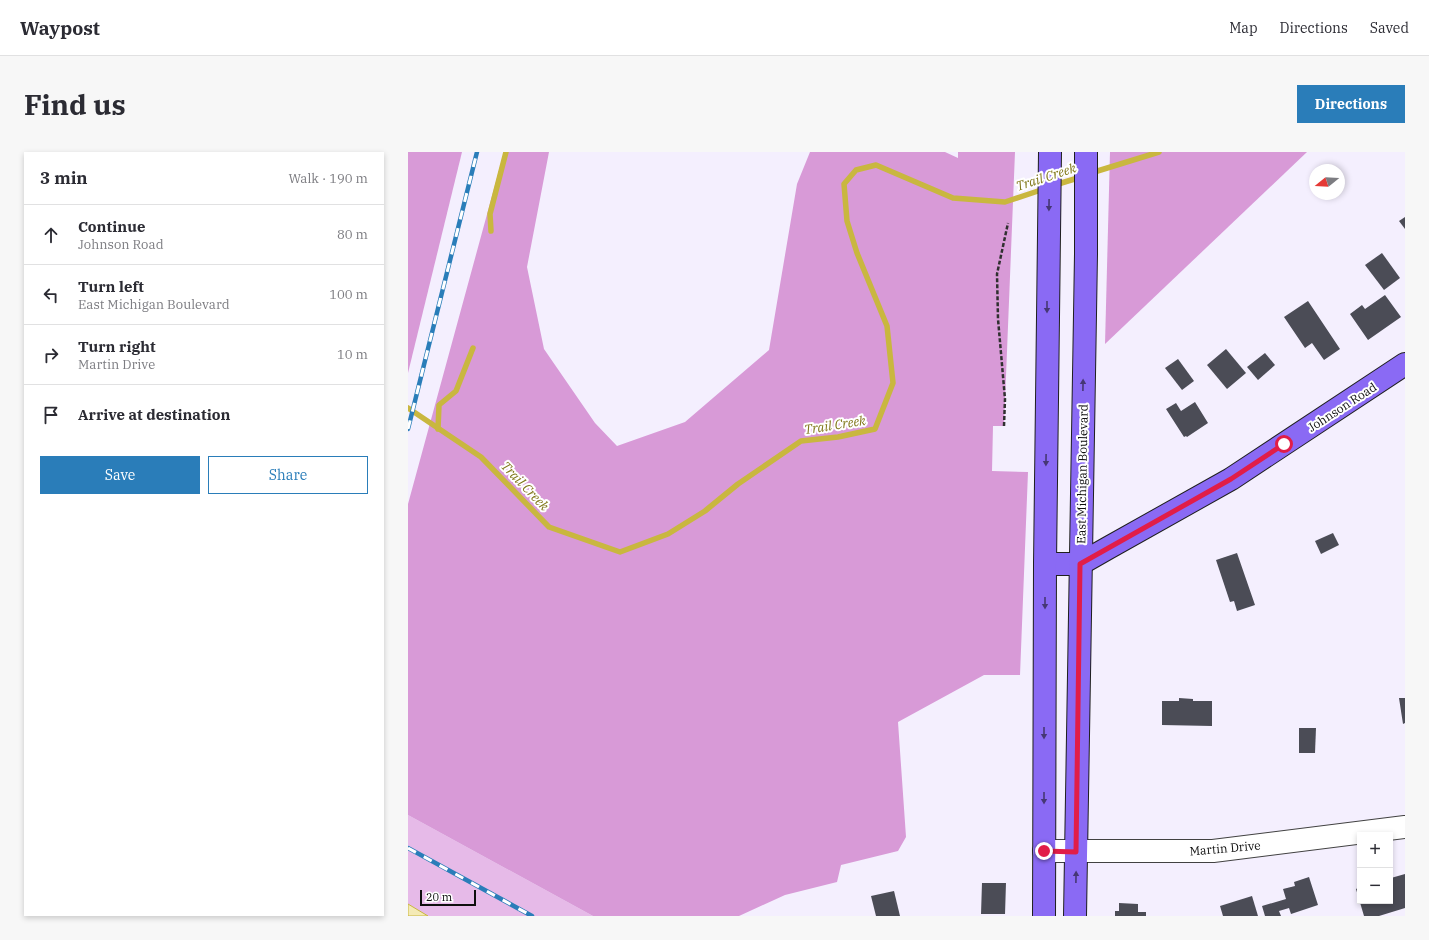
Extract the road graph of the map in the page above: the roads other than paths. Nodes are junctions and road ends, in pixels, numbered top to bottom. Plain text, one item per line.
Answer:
1 (1050, 152) edge
2 (1086, 152) edge
3 (1405, 364) edge
4 (1045, 564) junction
5 (1080, 564) junction
6 (1405, 827) edge
7 (1044, 851) junction
8 (1076, 852) junction
9 (1044, 916) edge
10 (1075, 916) edge

1 -> 4 main road
5 -> 2 main road, East Michigan Boulevard
3 - 5 main road, Johnson Road
4 - 5 main road, Johnson Road
4 -> 7 main road
5 - 8 main road, East Michigan Boulevard
6 - 8 street, Martin Drive
7 - 8 street, Martin Drive
7 - 9 main road
10 -> 8 main road, East Michigan Boulevard

